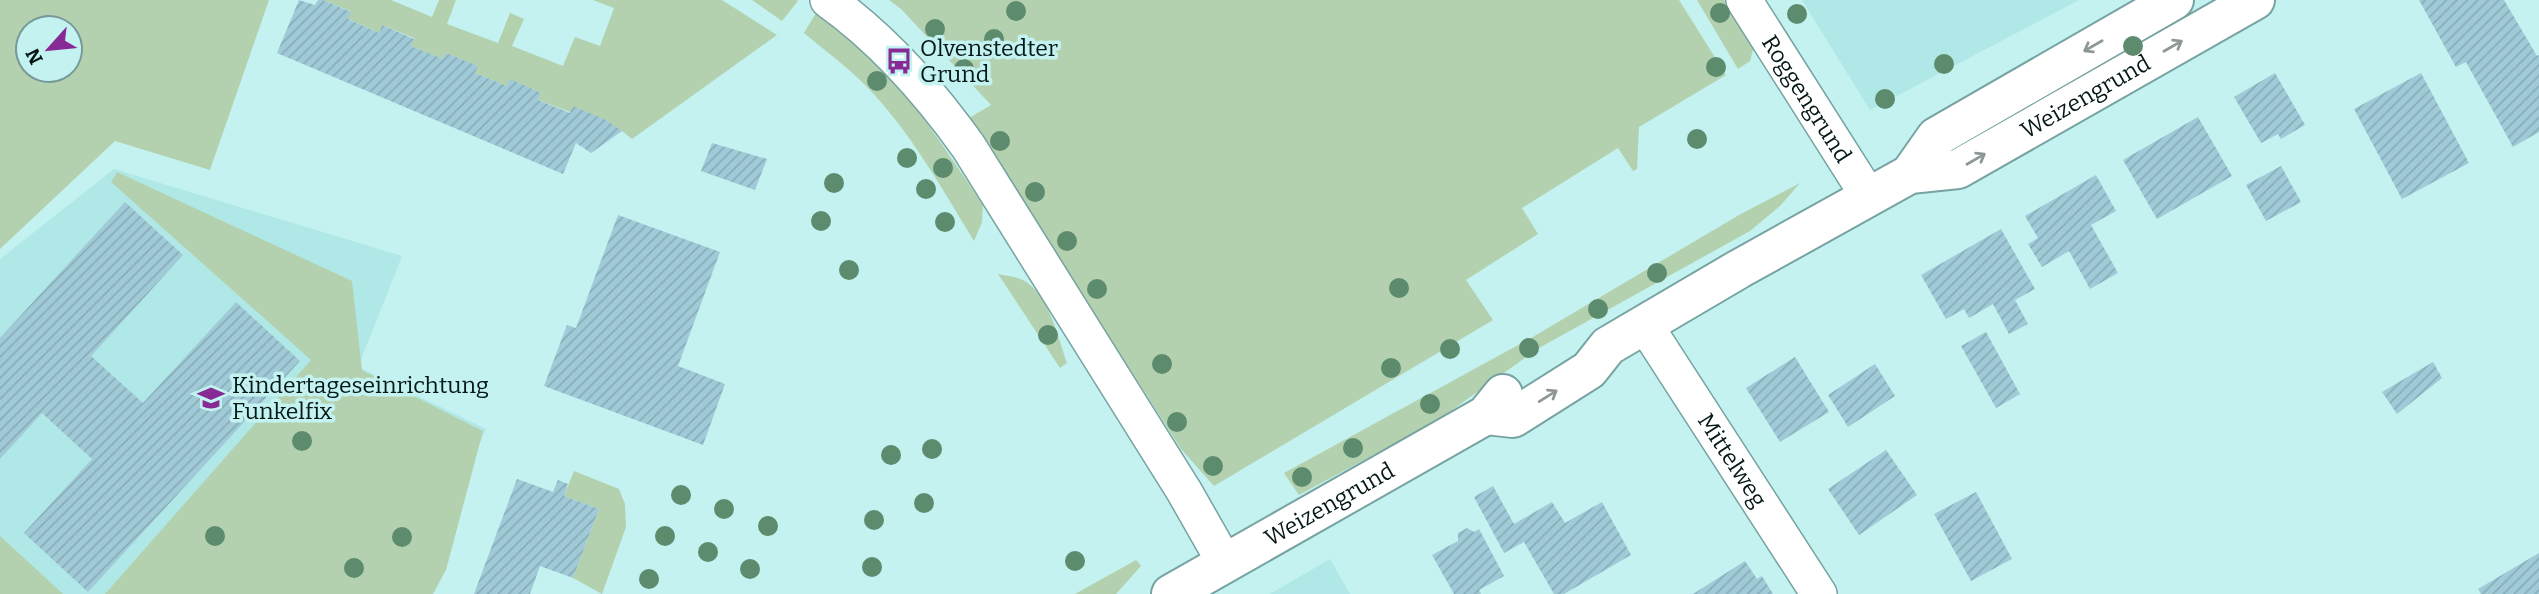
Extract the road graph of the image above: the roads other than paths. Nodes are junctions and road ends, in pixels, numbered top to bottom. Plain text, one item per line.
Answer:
1 (828, 0) edge
2 (1744, 0) edge
3 (2174, 0) edge
4 (2255, 0) edge
5 (1910, 174) junction
6 (1869, 197) junction
7 (1645, 325) junction
8 (1225, 563) junction
9 (1171, 594) edge
10 (1819, 594) edge

1 - 8 street
2 - 6 street, Roggengrund
3 -> 5 main road, Weizengrund
5 -> 4 main road, Weizengrund
5 - 6 main road, Weizengrund
6 - 7 main road, Weizengrund
7 - 8 main road, Weizengrund
7 - 10 street, Mittelweg
8 - 9 main road, Weizengrund

